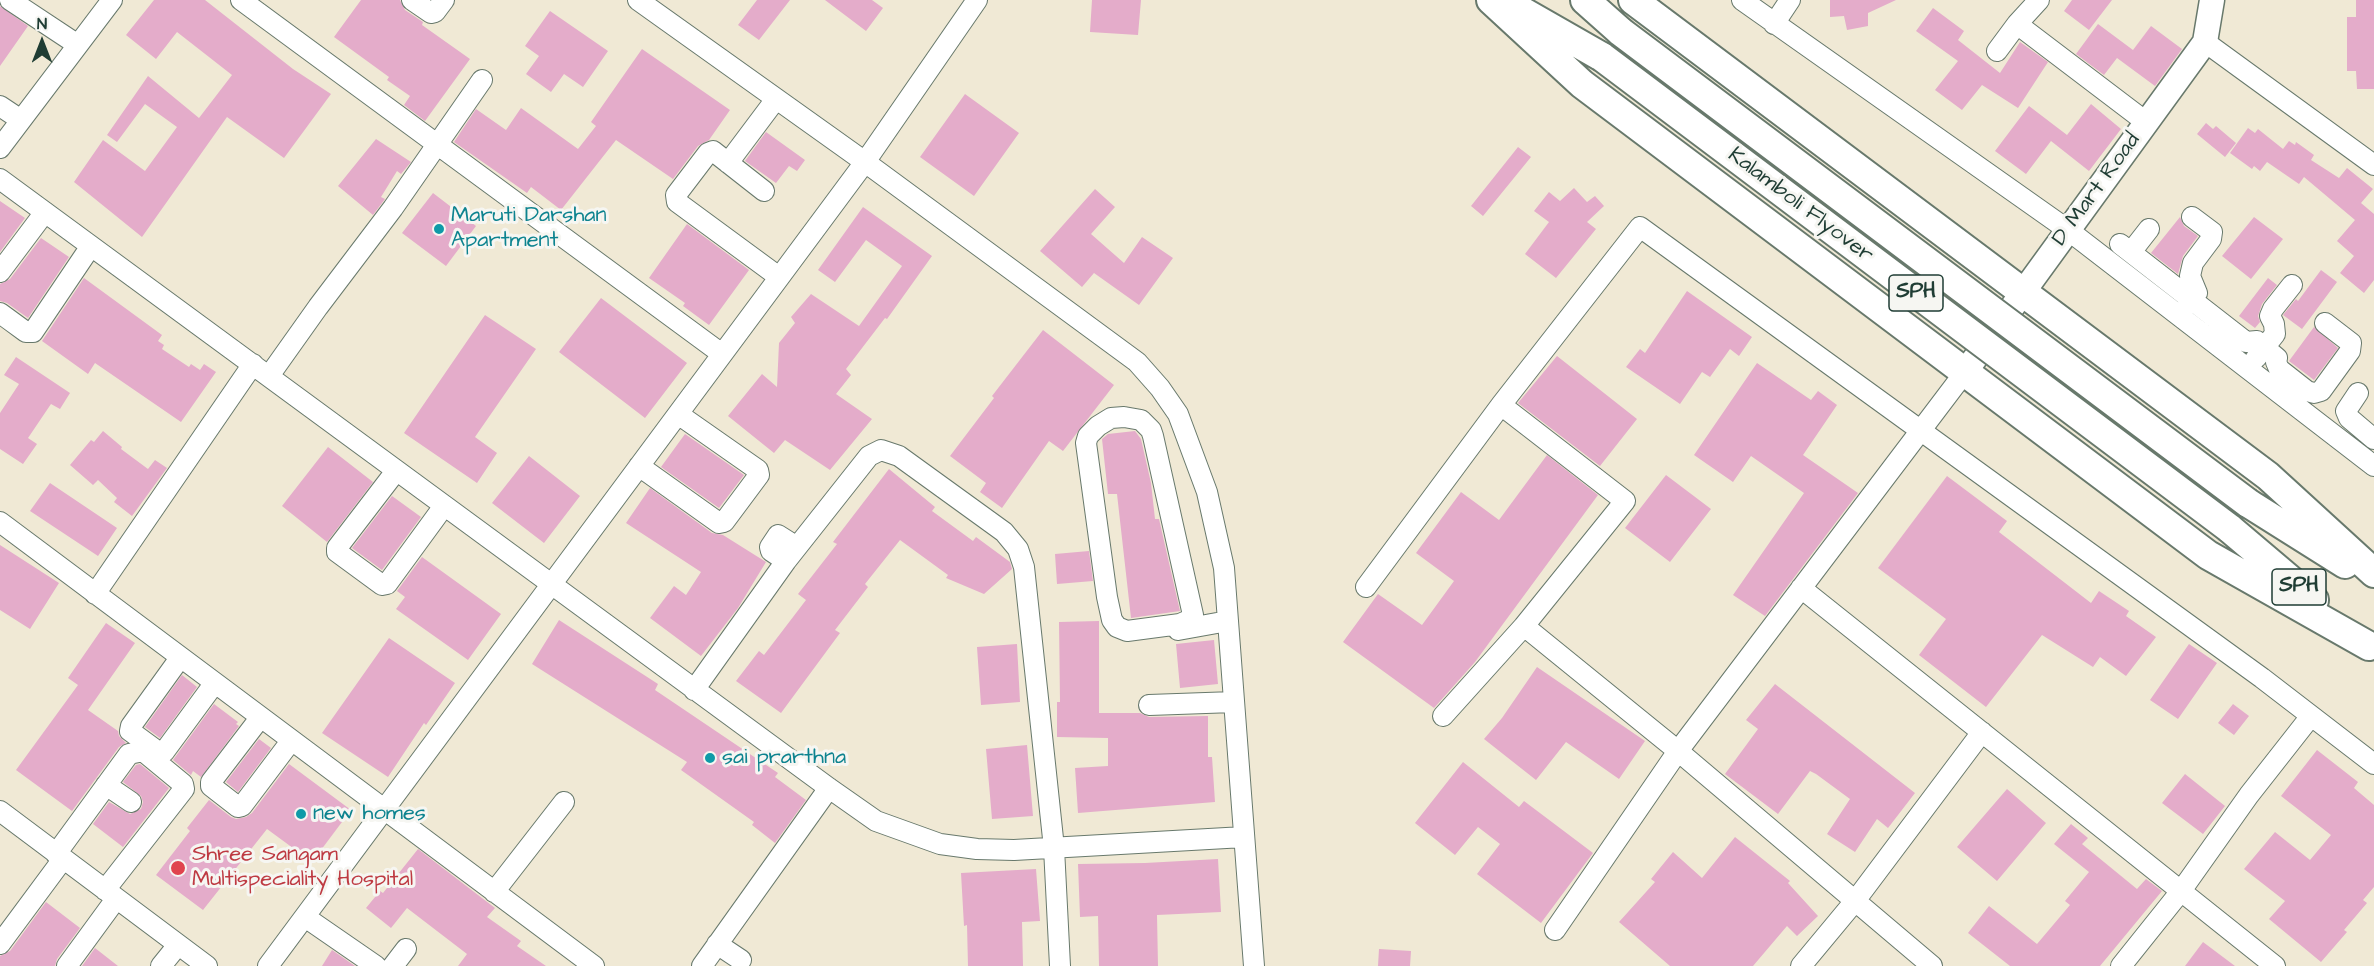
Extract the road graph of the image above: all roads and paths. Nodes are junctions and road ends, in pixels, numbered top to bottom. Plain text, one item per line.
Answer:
1 (10, 0) edge
2 (20, 0) edge
3 (112, 0) edge
4 (241, 0) edge
5 (412, 0) edge
6 (444, 0) edge
7 (638, 0) edge
8 (977, 0) edge
9 (1491, 0) edge
10 (1502, 0) edge
11 (1585, 0) edge
12 (1633, 0) edge
13 (1742, 0) edge
14 (1790, 0) edge
15 (2039, 0) edge
16 (2212, 0) edge
17 (1774, 24) junction
18 (2017, 24) junction
19 (2205, 42) junction
20 (79, 44) junction
21 (1997, 51) dead end
22 (482, 80) dead end
23 (776, 99) junction
24 (0, 106) edge
25 (21, 120) junction
26 (2146, 122) junction
27 (436, 144) junction
28 (0, 147) edge
29 (865, 162) junction
30 (728, 163) junction
31 (2374, 165) edge
32 (0, 179) edge
33 (764, 191) dead end
34 (45, 212) junction
35 (2192, 217) dead end
36 (2068, 230) junction
37 (2149, 230) dead end
38 (91, 246) junction
39 (0, 272) edge
40 (779, 277) junction
41 (2292, 285) dead end
42 (2023, 292) junction
43 (2192, 299) junction
44 (0, 313) edge
45 (2178, 315) junction
46 (2325, 323) dead end
47 (2264, 347) junction
48 (722, 354) junction
49 (253, 364) junction
50 (2247, 369) junction
51 (1965, 372) junction
52 (269, 376) junction
53 (2358, 393) dead end
54 (1501, 405) junction
55 (678, 414) junction
56 (1179, 414) junction
57 (1921, 430) junction
58 (1153, 436) junction
59 (2374, 439) edge
60 (639, 466) junction
61 (2374, 466) edge
62 (396, 471) junction
63 (444, 506) junction
64 (0, 522) edge
65 (2374, 573) edge
66 (2374, 582) edge
67 (552, 585) junction
68 (1366, 587) dead end
69 (1801, 588) junction
70 (95, 594) junction
71 (1228, 621) junction
72 (1524, 626) junction
73 (1163, 633) dead end
74 (2371, 648) edge
75 (180, 658) junction
76 (216, 685) junction
77 (694, 690) junction
78 (1234, 702) junction
79 (1149, 705) dead end
80 (1443, 716) dead end
81 (2311, 716) junction
82 (260, 718) junction
83 (1982, 732) junction
84 (291, 741) junction
85 (1678, 751) junction
86 (169, 753) dead end
87 (2374, 764) edge
88 (106, 785) junction
89 (829, 788) junction
90 (131, 802) dead end
91 (564, 802) dead end
92 (384, 811) junction
93 (1, 815) edge
94 (1244, 837) junction
95 (1054, 848) junction
96 (60, 856) junction
97 (2181, 891) junction
98 (494, 892) junction
99 (114, 897) junction
100 (1855, 901) junction
101 (305, 917) junction
102 (1555, 930) dead end
103 (0, 944) edge
104 (717, 944) junction
105 (408, 956) edge
106 (190, 958) edge
107 (741, 960) dead end
108 (67, 966) edge
109 (79, 966) edge
110 (161, 966) edge
111 (268, 966) edge
112 (376, 966) edge
113 (393, 966) edge
114 (594, 966) edge
115 (702, 966) edge
116 (1060, 966) edge
117 (1254, 966) edge
118 (1801, 966) edge
119 (1932, 966) edge
120 (2121, 966) edge
121 (2275, 966) edge

1 - 20 street
2 - 20 street
3 - 20 street
4 - 27 street
5 - 6 street
7 - 23 street
8 - 29 street
9 - 51 highway
10 - 74 highway, Kalamboli Flyover / SPH, bridge
11 - 66 highway, Kalamboli Flyover / SPH, bridge
12 - 42 highway
13 - 17 street
14 - 17 street
15 - 18 street
16 - 19 main road, D Mart Road
17 - 36 street
18 - 21 street
18 - 26 street
19 - 26 main road, D Mart Road
19 - 31 street
20 - 25 street
22 - 27 street
23 - 29 street
23 - 30 street
24 - 25 street
25 - 28 street
26 - 36 main road, D Mart Road
27 - 48 street
27 - 52 street
29 - 40 street
29 - 56 street
30 - 33 street
30 - 40 street
32 - 34 street
34 - 38 street
34 - 39 street
35 - 43 street
36 - 42 main road, D Mart Road
36 - 45 street
37 - 43 street
38 - 44 street
38 - 49 street
40 - 48 street
41 - 47 street
42 - 51 main road, D Mart Road
42 - 65 highway
43 - 45 street
43 - 47 street
45 - 50 street
46 - 47 street
47 - 50 street
48 - 55 street
49 - 52 street
49 - 70 street
50 - 61 street
51 - 57 street
51 - 74 highway
52 - 62 street
53 - 59 street
54 - 57 street
54 - 68 street
54 - 72 street
55 - 60 street
55 - 60 street
56 - 58 street
56 - 71 street
57 - 69 street
57 - 81 street
58 - 58 street
60 - 67 street
62 - 63 street
62 - 63 street
63 - 67 street
64 - 70 street
67 - 77 street
67 - 92 street
69 - 83 street
69 - 85 street
70 - 75 street
71 - 73 street
71 - 78 street
72 - 80 street
72 - 85 street
75 - 76 street
75 - 76 street
76 - 82 street
76 - 86 street
77 - 89 street
77 - 95 street
78 - 79 street
78 - 94 street
81 - 87 street
81 - 97 street
82 - 84 street
82 - 84 street
83 - 97 street
83 - 100 street
84 - 92 street
85 - 100 street
85 - 102 street
88 - 90 street
88 - 96 street
88 - 99 street
89 - 95 street
89 - 104 street
91 - 98 street
92 - 98 street
92 - 101 street
93 - 96 street
94 - 95 street
94 - 117 street
95 - 116 street
96 - 99 street
96 - 103 street
97 - 120 street
97 - 121 street
98 - 114 street
99 - 106 street
99 - 108 street
99 - 109 street
100 - 118 street
100 - 119 street
101 - 111 street
101 - 112 street
104 - 107 street
104 - 115 street
105 - 113 street
106 - 110 street

